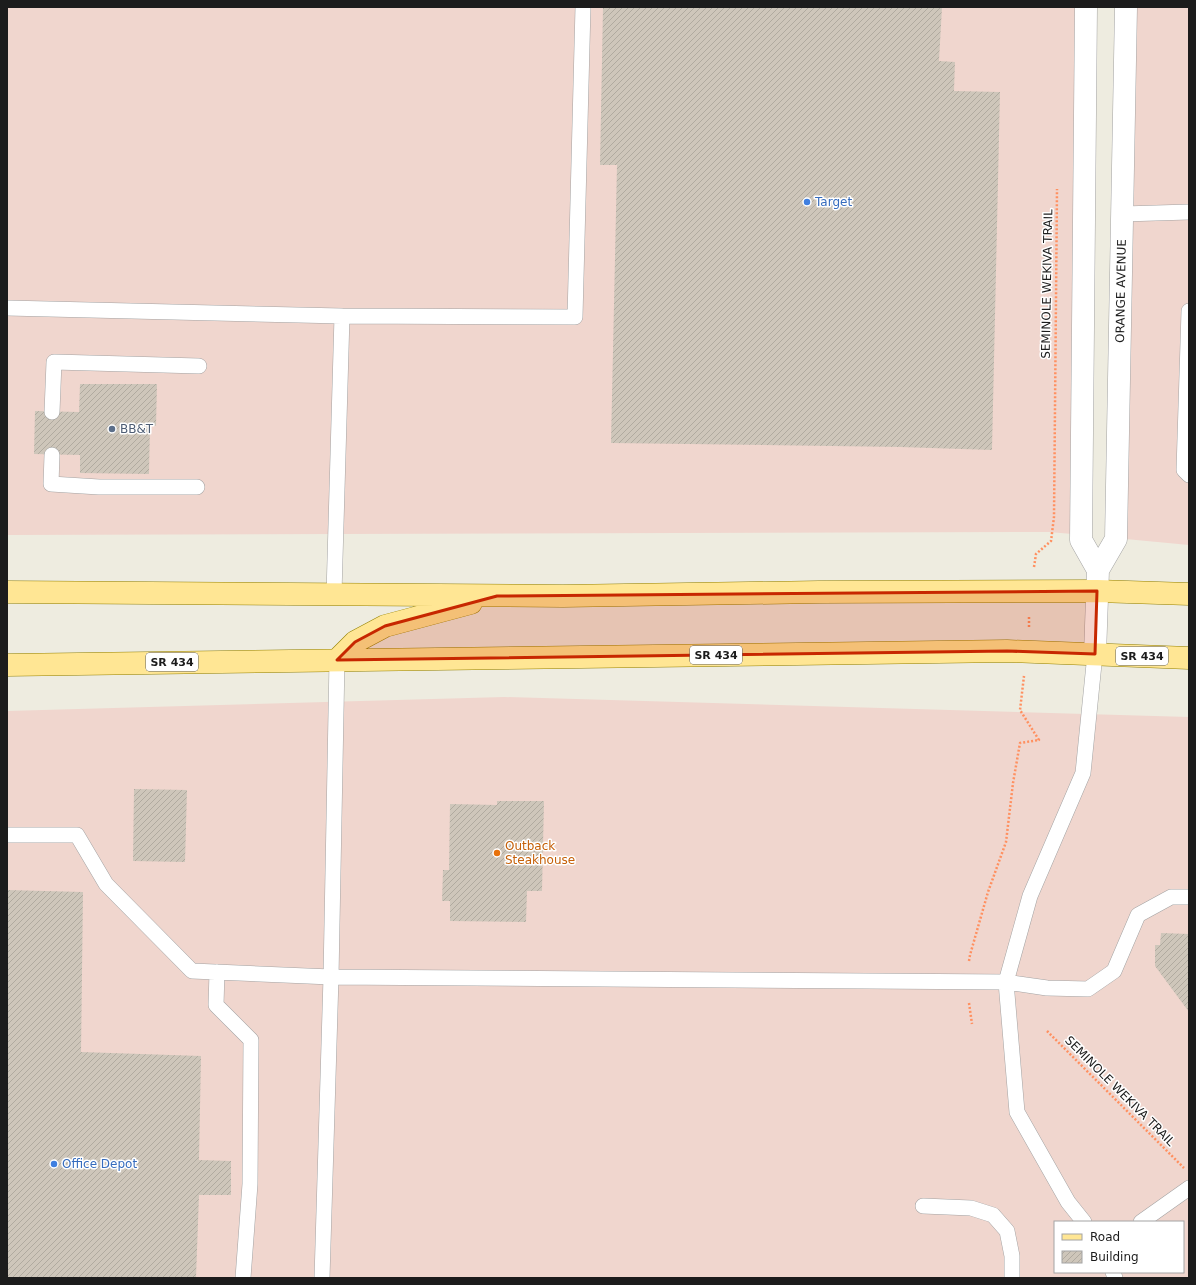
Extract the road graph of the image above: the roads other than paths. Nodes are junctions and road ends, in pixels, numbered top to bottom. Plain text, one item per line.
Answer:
1 (583, 7) edge
2 (1086, 7) edge
3 (1126, 7) edge
4 (1189, 212) edge
5 (1123, 214) junction
6 (7, 308) edge
7 (1189, 311) edge
8 (342, 316) junction
9 (199, 366) dead end
10 (52, 412) dead end
11 (52, 455) dead end
12 (1189, 475) edge
13 (197, 487) dead end
14 (1098, 570) junction
15 (1097, 591) junction
16 (7, 592) edge
17 (334, 594) junction
18 (1189, 594) edge
19 (497, 596) junction
20 (1095, 654) junction
21 (1189, 658) edge
22 (337, 660) junction
23 (7, 665) edge
24 (7, 836) edge
25 (1189, 897) edge
26 (217, 972) junction
27 (331, 977) junction
28 (1006, 982) junction
29 (1189, 1188) edge
30 (923, 1206) dead end
31 (1083, 1221) edge
32 (1142, 1221) edge
33 (243, 1278) edge
34 (322, 1278) edge
35 (1012, 1278) edge

1 - 8 lane
2 - 14 street
3 - 5 street, ORANGE AVENUE
4 - 5 lane
5 - 14 street, ORANGE AVENUE
6 - 8 lane
7 - 12 lane
8 - 17 lane
9 - 10 lane
11 - 13 lane
14 - 15 street, ORANGE AVENUE
15 - 18 main road
15 - 19 main road
15 - 20 street, ORANGE AVENUE
16 - 17 main road
17 - 19 main road
19 - 22 main road
20 - 21 main road, SR 434
20 - 22 main road, SR 434
20 - 28 lane
22 - 23 main road, SR 434
22 - 27 lane
24 - 26 lane
25 - 28 lane
26 - 27 lane
26 - 33 lane
27 - 28 lane
27 - 34 lane
28 - 31 lane
29 - 32 lane
30 - 35 lane

